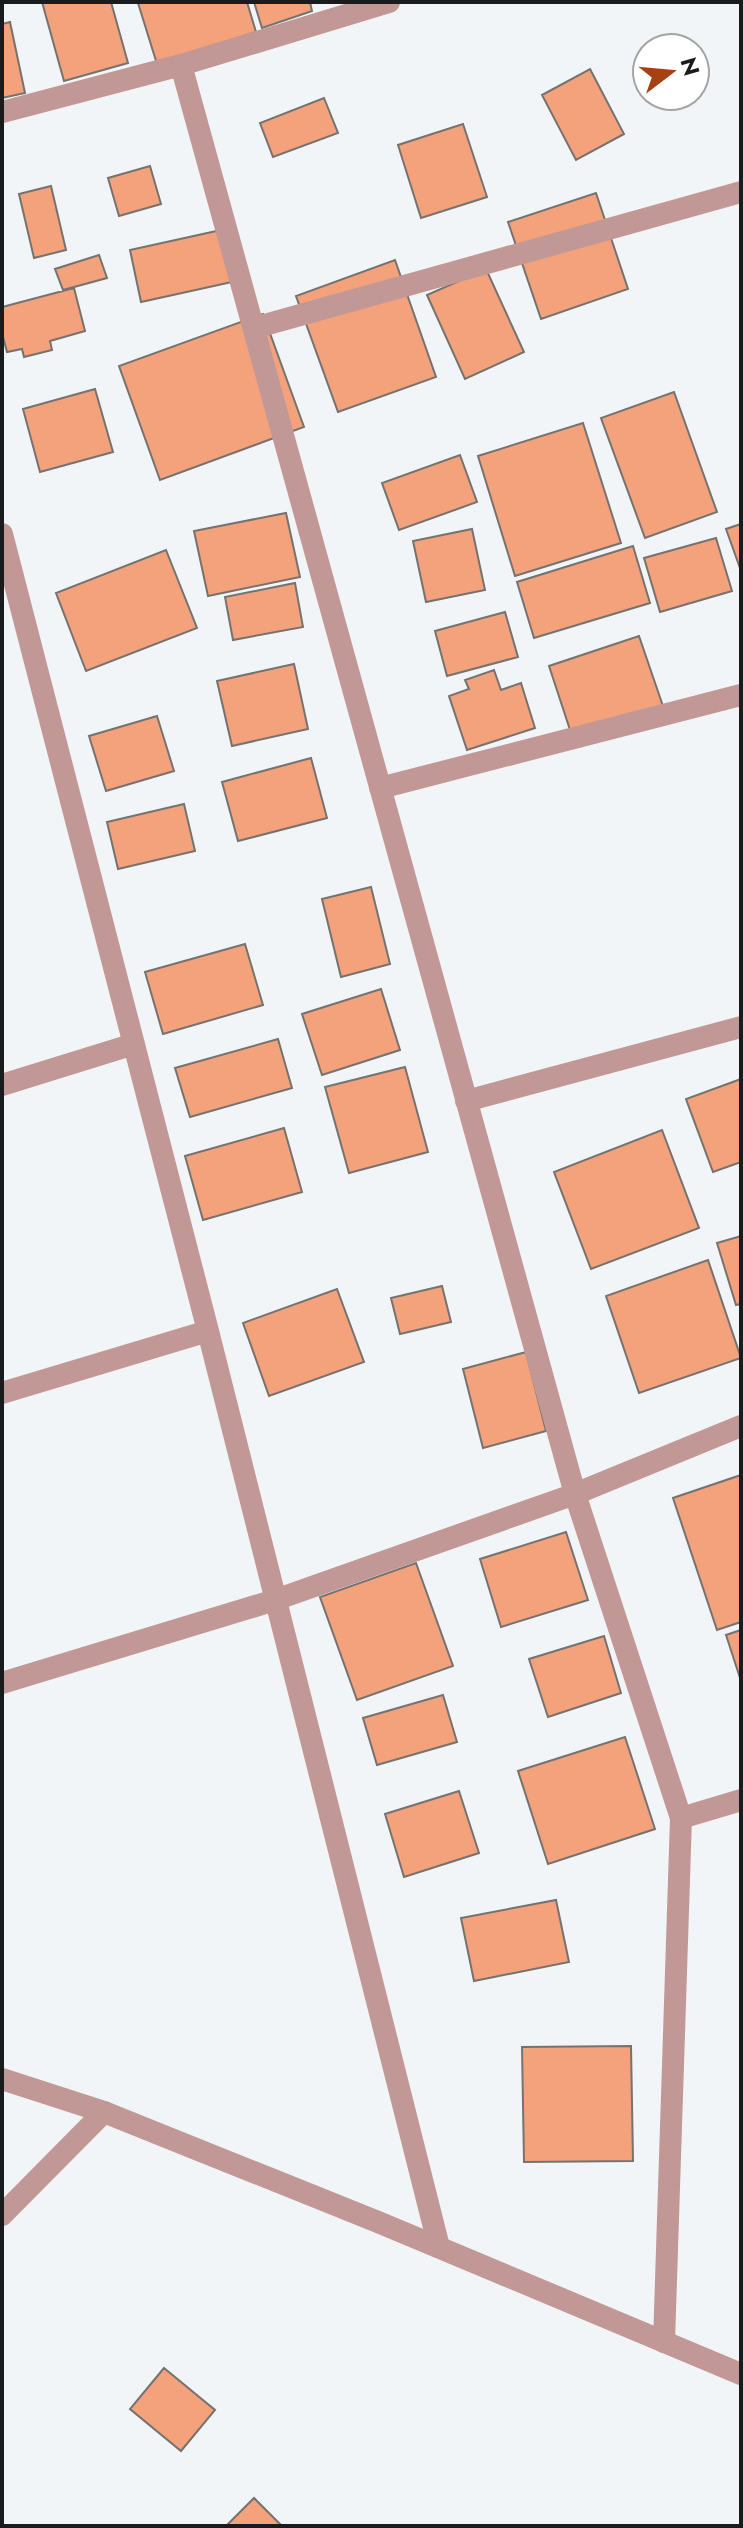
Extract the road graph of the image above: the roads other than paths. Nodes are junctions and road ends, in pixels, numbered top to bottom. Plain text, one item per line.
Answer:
1 (389, 2) edge
2 (181, 65) junction
3 (2, 112) edge
4 (741, 192) edge
5 (254, 328) junction
6 (2, 534) edge
7 (741, 695) edge
8 (380, 788) junction
9 (741, 1027) edge
10 (134, 1044) junction
11 (2, 1085) edge
12 (466, 1101) junction
13 (208, 1331) junction
14 (2, 1393) edge
15 (741, 1426) edge
16 (575, 1494) junction
17 (275, 1600) junction
18 (2, 1683) edge
19 (741, 1800) edge
20 (681, 1818) junction
21 (2, 2079) edge
22 (104, 2112) junction
23 (2, 2215) edge
24 (439, 2247) junction
25 (664, 2342) junction
26 (741, 2374) edge

1 - 2 street
2 - 3 street
2 - 5 street
4 - 5 street
5 - 8 street
6 - 10 street
7 - 8 street
8 - 12 street
9 - 12 street
10 - 11 street
10 - 13 street
12 - 16 street
13 - 14 street
13 - 17 street
15 - 16 street
16 - 17 street
16 - 20 street
17 - 18 street
17 - 24 street
19 - 20 street
20 - 25 street
21 - 22 street
22 - 23 street
22 - 24 street
24 - 25 street
25 - 26 street

